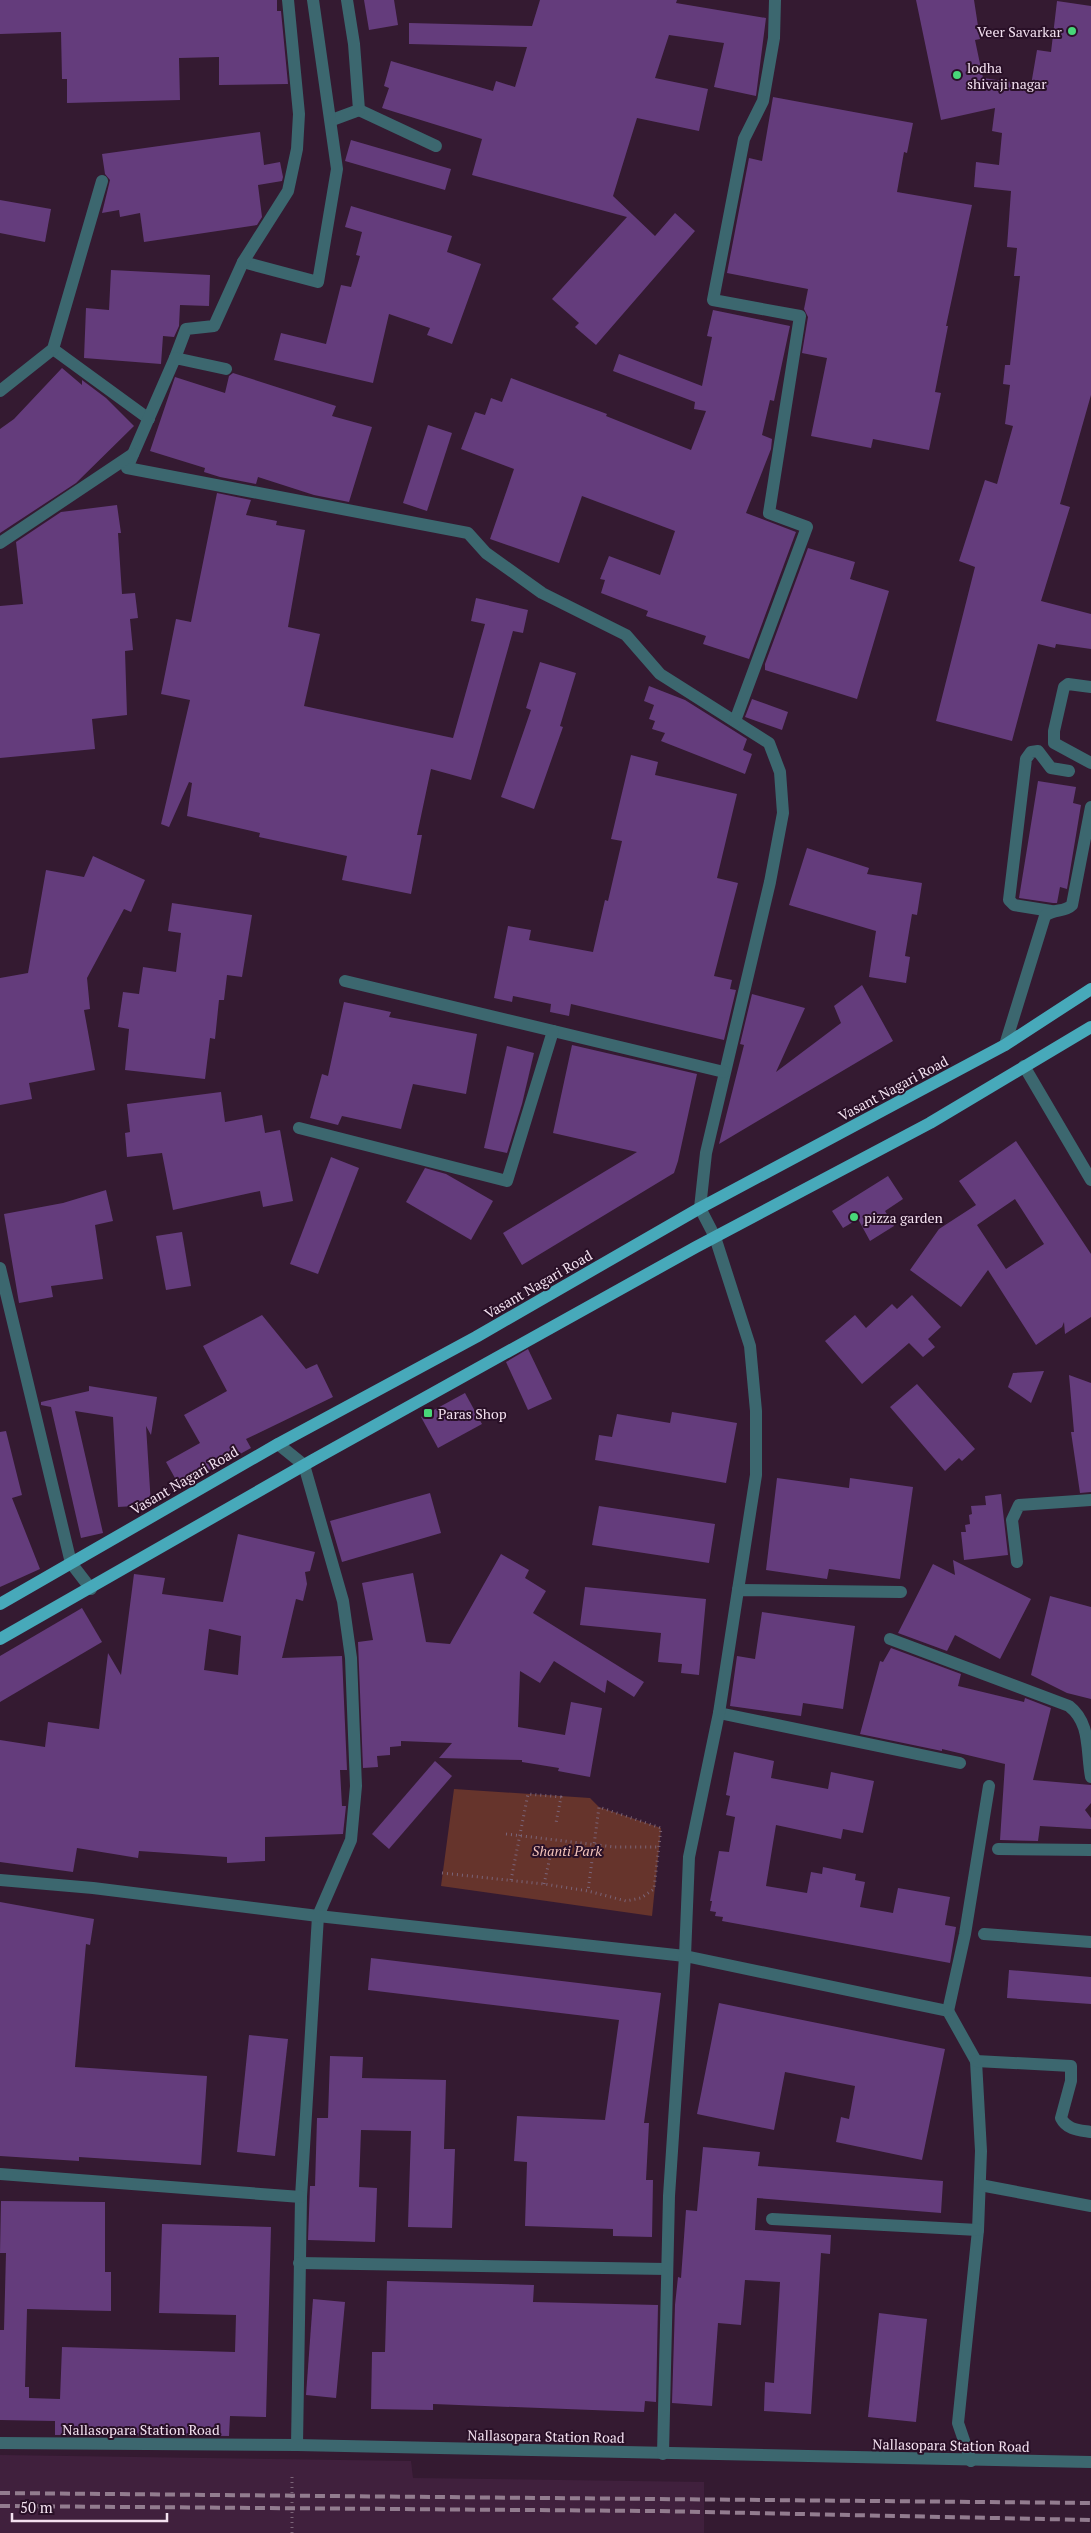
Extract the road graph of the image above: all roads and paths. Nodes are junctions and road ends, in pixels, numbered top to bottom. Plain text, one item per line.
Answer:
1 (288, 0) edge
2 (313, 0) edge
3 (347, 0) edge
4 (774, 0) edge
5 (359, 110) junction
6 (332, 120) junction
7 (436, 146) dead end
8 (102, 180) dead end
9 (243, 262) junction
10 (52, 349) junction
11 (175, 358) junction
12 (226, 369) dead end
13 (0, 391) edge
14 (149, 419) junction
15 (134, 453) junction
16 (0, 543) edge
17 (1091, 686) edge
18 (735, 721) junction
19 (1091, 763) edge
20 (1069, 771) dead end
21 (1091, 807) edge
22 (1051, 911) junction
23 (345, 981) dead end
24 (1091, 989) edge
25 (1091, 1027) edge
26 (553, 1031) junction
27 (1005, 1045) junction
28 (1024, 1066) junction
29 (724, 1072) junction
30 (299, 1128) dead end
31 (1091, 1180) edge
32 (700, 1208) junction
33 (715, 1237) junction
34 (0, 1268) edge
35 (278, 1444) junction
36 (304, 1465) junction
37 (1091, 1500) edge
38 (1017, 1562) dead end
39 (71, 1563) junction
40 (91, 1588) junction
41 (738, 1590) junction
42 (901, 1592) dead end
43 (0, 1604) edge
44 (0, 1639) edge
45 (890, 1639) dead end
46 (719, 1712) junction
47 (960, 1763) dead end
48 (1091, 1777) edge
49 (989, 1786) dead end
50 (556, 1823) dead end
51 (506, 1834) dead end
52 (521, 1835) junction
53 (592, 1845) junction
54 (659, 1847) junction
55 (998, 1849) dead end
56 (1091, 1850) edge
57 (550, 1857) dead end
58 (442, 1873) dead end
59 (0, 1880) edge
60 (511, 1880) junction
61 (544, 1884) junction
62 (588, 1891) junction
63 (318, 1916) junction
64 (984, 1934) dead end
65 (1091, 1942) edge
66 (686, 1956) junction
67 (948, 2011) junction
68 (976, 2061) junction
69 (1091, 2132) edge
70 (0, 2174) edge
71 (980, 2185) junction
72 (301, 2197) junction
73 (1091, 2206) edge
74 (772, 2219) dead end
75 (978, 2230) junction
76 (299, 2263) junction
77 (667, 2269) junction
78 (0, 2443) edge
79 (297, 2445) junction
80 (663, 2454) junction
81 (971, 2461) junction
82 (1091, 2462) edge
83 (292, 2477) dead end
84 (292, 2533) edge

1 - 9 street
2 - 6 street
3 - 5 street
4 - 18 street
5 - 6 street
5 - 7 street
6 - 9 street
8 - 10 street
9 - 11 street
10 - 13 street
10 - 14 street
11 - 12 street
11 - 14 street
14 - 15 street
15 - 16 street
15 - 18 street
17 - 19 street
18 - 29 street
20 - 22 street
21 - 22 street
22 - 27 street
23 - 26 street
24 - 27 main road, Vasant Nagari Road
25 - 28 main road
26 - 29 street
26 - 30 street
27 - 32 main road, Vasant Nagari Road
28 - 31 street
28 - 33 main road
29 - 32 street
32 - 33 street
32 - 35 main road, Vasant Nagari Road
33 - 36 main road
33 - 41 street
34 - 39 street
35 - 36 street
35 - 39 main road, Vasant Nagari Road
36 - 40 main road
36 - 63 street
37 - 38 street
39 - 40 street
39 - 43 main road, Vasant Nagari Road
40 - 44 main road
41 - 42 street
41 - 46 street
45 - 48 street
46 - 47 street
46 - 66 street
49 - 67 street
50 - 52 path
51 - 52 path
52 - 53 path
52 - 60 path
53 - 54 path
53 - 54 path
53 - 62 path
54 - 62 path
55 - 56 street
57 - 61 path
58 - 60 path
59 - 63 street
60 - 61 path
61 - 62 path
63 - 66 street
63 - 72 street
64 - 65 street
66 - 67 street
66 - 77 street
67 - 68 street
68 - 69 street
68 - 71 street
70 - 72 street
71 - 73 street
71 - 75 street
72 - 76 street
74 - 75 street
75 - 81 street
76 - 77 street
76 - 79 street
77 - 80 street
78 - 79 street, Nallasopara Station Road
79 - 80 street, Nallasopara Station Road
80 - 81 street, Nallasopara Station Road
81 - 82 street, Nallasopara Station Road
83 - 84 path

